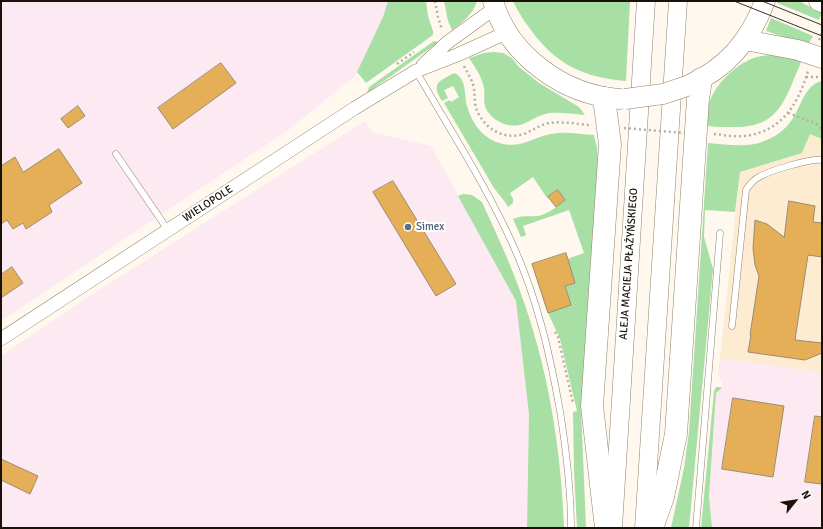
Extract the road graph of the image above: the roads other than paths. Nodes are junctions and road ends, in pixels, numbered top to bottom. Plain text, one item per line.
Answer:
1 (646, 1) edge
2 (678, 1) edge
3 (765, 1) edge
4 (819, 1) edge
5 (822, 2) edge
6 (494, 4) edge
7 (508, 32) junction
8 (745, 40) junction
9 (815, 64) edge
10 (416, 71) junction
11 (694, 82) junction
12 (615, 98) junction
13 (116, 154) dead end
14 (822, 160) edge
15 (168, 230) junction
16 (720, 233) dead end
17 (732, 326) dead end
18 (1, 339) edge
19 (571, 528) edge
20 (606, 528) edge
21 (612, 528) edge
22 (644, 528) edge
23 (652, 528) edge
24 (696, 528) edge

1 - 21 main road, ALEJA MACIEJA PŁAŻYŃSKIEGO
2 - 22 main road
3 - 8 main road
4 - 5 main road
6 - 7 main road
6 - 10 street, WIELOPOLE
7 - 10 street, WIELOPOLE
7 - 12 main road
8 - 9 main road
8 - 11 main road
10 - 15 street, WIELOPOLE
10 - 19 lane
11 - 12 main road, bridge
11 - 23 highway
12 - 20 highway
13 - 15 lane
14 - 17 lane
15 - 18 street, WIELOPOLE
16 - 24 lane

